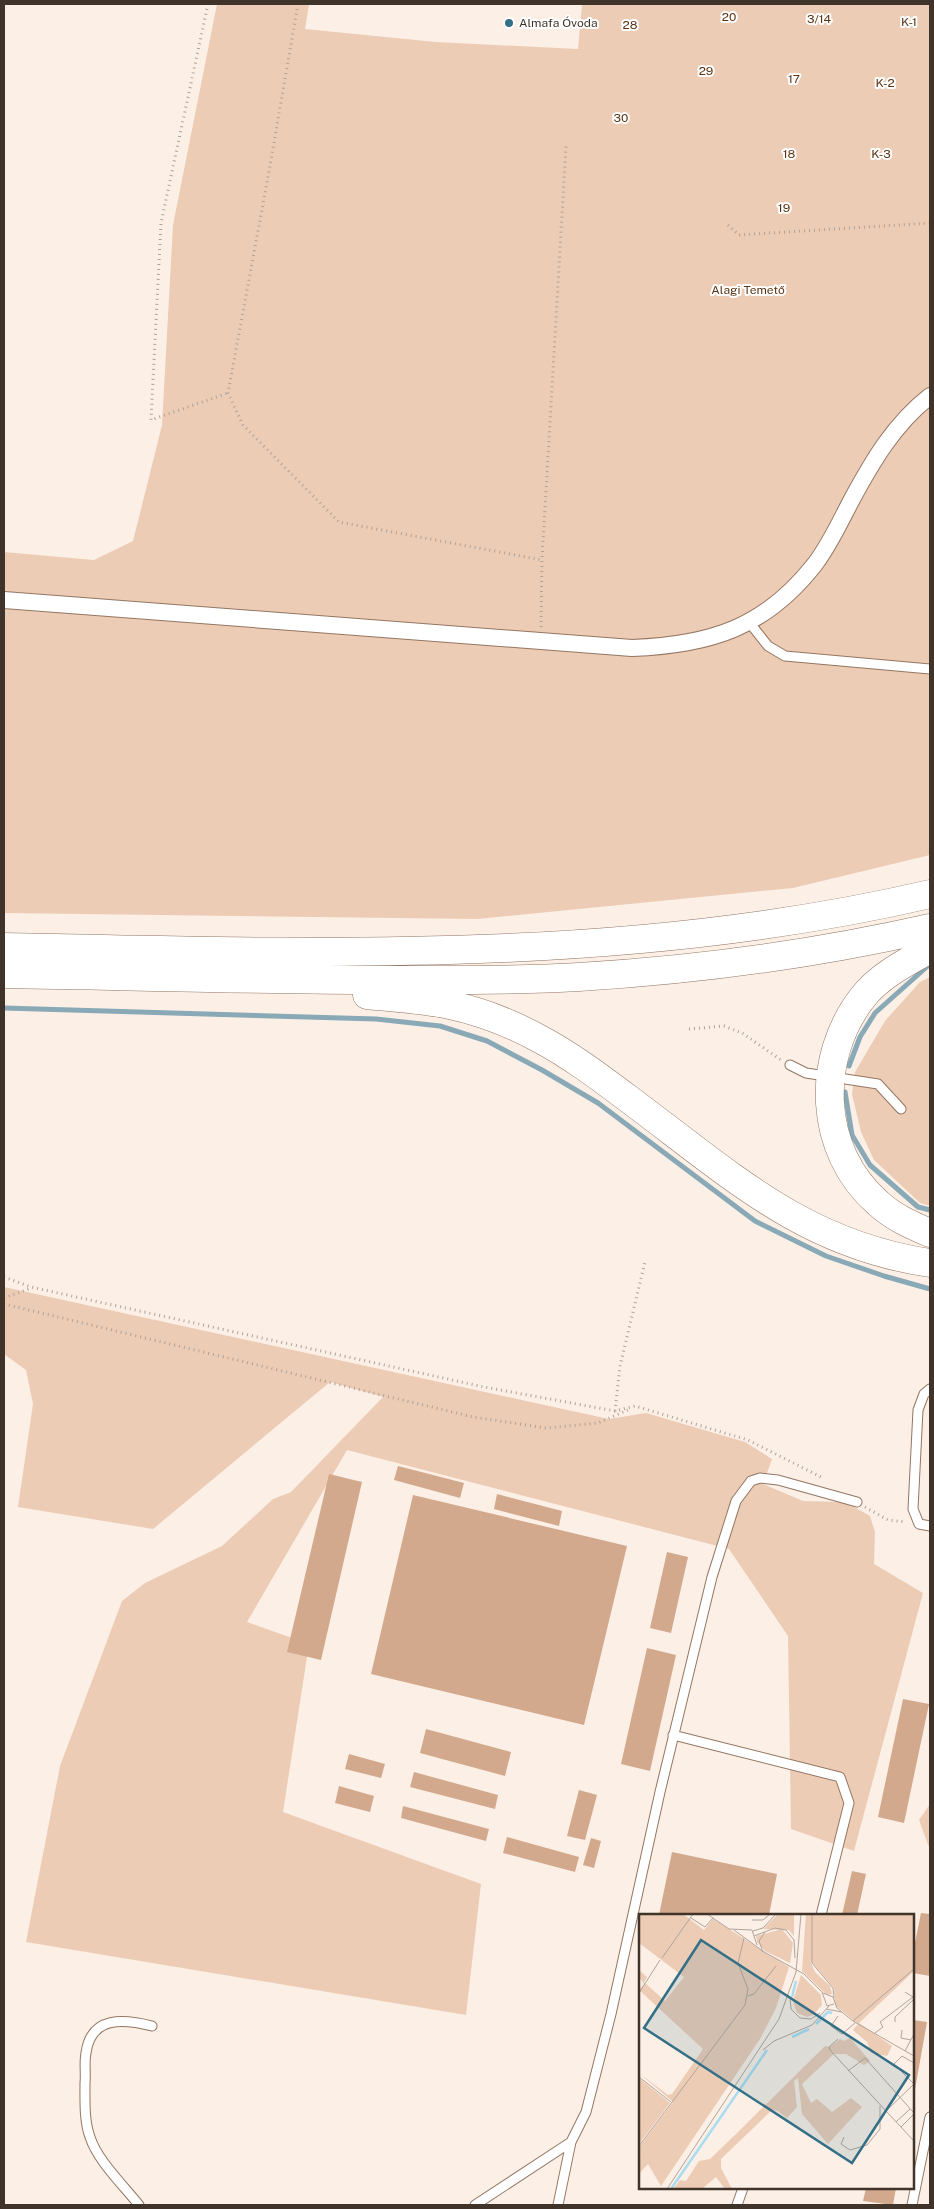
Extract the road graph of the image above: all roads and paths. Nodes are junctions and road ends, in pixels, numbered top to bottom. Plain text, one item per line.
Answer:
1 (208, 4) edge
2 (298, 4) edge
3 (566, 146) dead end
4 (930, 223) edge
5 (728, 225) dead end
6 (228, 393) junction
7 (930, 396) edge
8 (542, 560) junction
9 (4, 600) edge
10 (749, 622) junction
11 (540, 641) junction
12 (930, 669) edge
13 (930, 894) edge
14 (930, 928) edge
15 (4, 947) edge
16 (930, 948) edge
17 (4, 974) edge
18 (305, 980) junction
19 (689, 1029) dead end
20 (790, 1065) joint
21 (830, 1076) junction
22 (901, 1109) dead end
23 (930, 1233) edge
24 (645, 1262) dead end
25 (930, 1263) edge
26 (4, 1277) edge
27 (31, 1287) junction
28 (4, 1298) edge
29 (4, 1304) edge
30 (930, 1389) edge
31 (636, 1406) junction
32 (614, 1411) junction
33 (826, 1480) dead end
34 (857, 1502) joint
35 (920, 1524) junction
36 (930, 1526) edge
37 (673, 1735) junction
38 (821, 1914) edge
39 (152, 2026) dead end
40 (930, 2117) edge
41 (571, 2142) junction
42 (743, 2189) edge
43 (139, 2205) edge
44 (475, 2205) edge
45 (558, 2205) edge
46 (737, 2205) edge
47 (912, 2205) edge

1 - 6 path
2 - 6 path
3 - 8 path
4 - 5 path
6 - 8 path
7 - 10 street
8 - 11 path
9 - 11 street
10 - 11 street
10 - 12 lane
13 - 15 highway
14 - 18 highway
16 - 21 highway
17 - 18 highway
18 - 25 highway
19 - 20 path
20 - 21 lane
21 - 22 lane
21 - 23 highway
24 - 32 path
26 - 27 path
27 - 28 path
27 - 32 path
29 - 31 path
30 - 35 lane
31 - 32 path
31 - 33 path
34 - 35 path
34 - 37 lane
35 - 36 lane
37 - 38 lane
37 - 41 lane
39 - 43 lane
40 - 47 lane
41 - 44 lane
41 - 45 lane
42 - 46 lane

